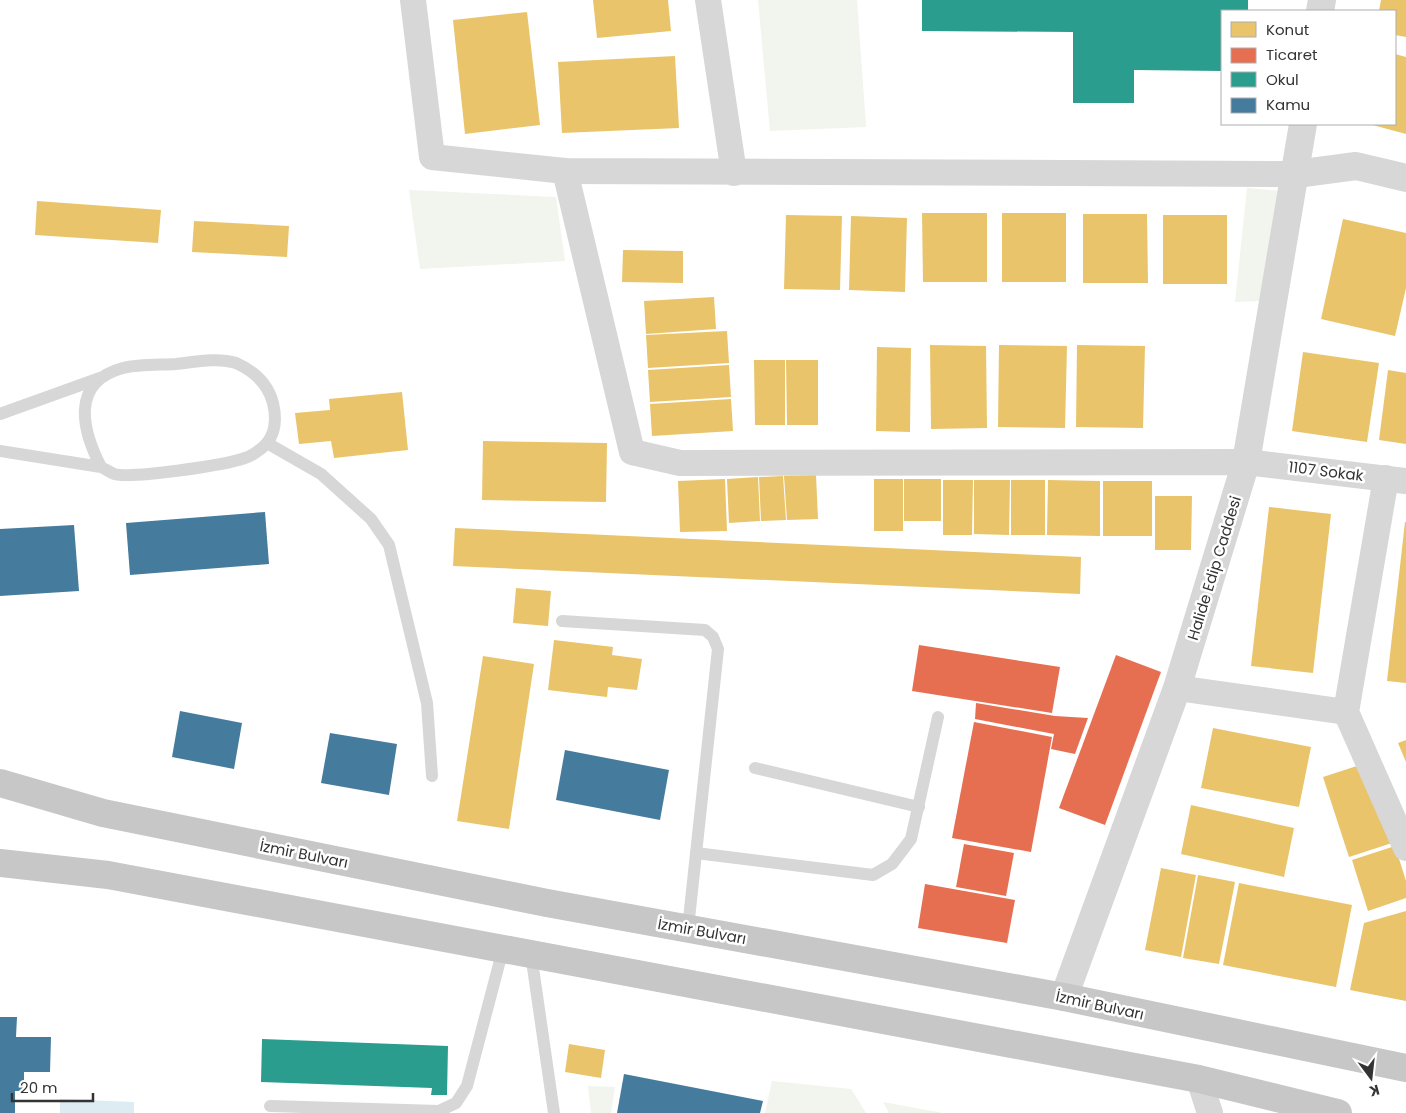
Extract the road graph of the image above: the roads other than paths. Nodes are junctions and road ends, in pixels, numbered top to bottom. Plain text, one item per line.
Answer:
1 (414, 0) edge
2 (708, 0) edge
3 (1303, 125) edge
4 (565, 171) junction
5 (734, 173) junction
6 (1296, 174) junction
7 (1406, 178) edge
8 (100, 378) junction
9 (0, 414) edge
10 (267, 443) junction
11 (0, 451) edge
12 (1246, 462) junction
13 (101, 467) junction
14 (1396, 479) edge
15 (562, 621) dead end
16 (1177, 688) junction
17 (1346, 712) junction
18 (938, 717) dead end
19 (755, 768) dead end
20 (432, 776) dead end
21 (0, 783) edge
22 (919, 807) junction
23 (1404, 834) edge
24 (696, 853) junction
25 (0, 863) edge
26 (688, 928) junction
27 (503, 949) junction
28 (531, 954) junction
29 (1064, 997) junction
30 (1406, 1068) edge
31 (1199, 1079) junction
32 (270, 1106) dead end
33 (554, 1113) edge
34 (1210, 1113) edge
35 (1338, 1113) edge

1 - 4 street
2 - 5 street
3 - 6 street, Halide Edip Caddesi
4 - 5 street
4 - 12 street, 1107 Sokak
5 - 6 street
6 - 7 street
6 - 12 street, Halide Edip Caddesi
8 - 9 lane
8 - 10 lane
8 - 13 lane
10 - 13 lane
10 - 20 lane
11 - 13 lane
12 - 14 street, 1107 Sokak
12 - 16 street, Halide Edip Caddesi
14 - 17 street
15 - 24 lane
16 - 17 street
16 - 29 street, Halide Edip Caddesi
17 - 23 street
18 - 22 lane
19 - 22 lane
21 - 26 highway, İzmir Bulvarı
22 - 24 lane
24 - 26 lane
25 - 27 highway
26 - 29 highway, İzmir Bulvarı
27 - 28 highway
27 - 32 lane
28 - 31 highway
28 - 33 lane
29 - 30 highway, İzmir Bulvarı
31 - 34 street
31 - 35 highway

